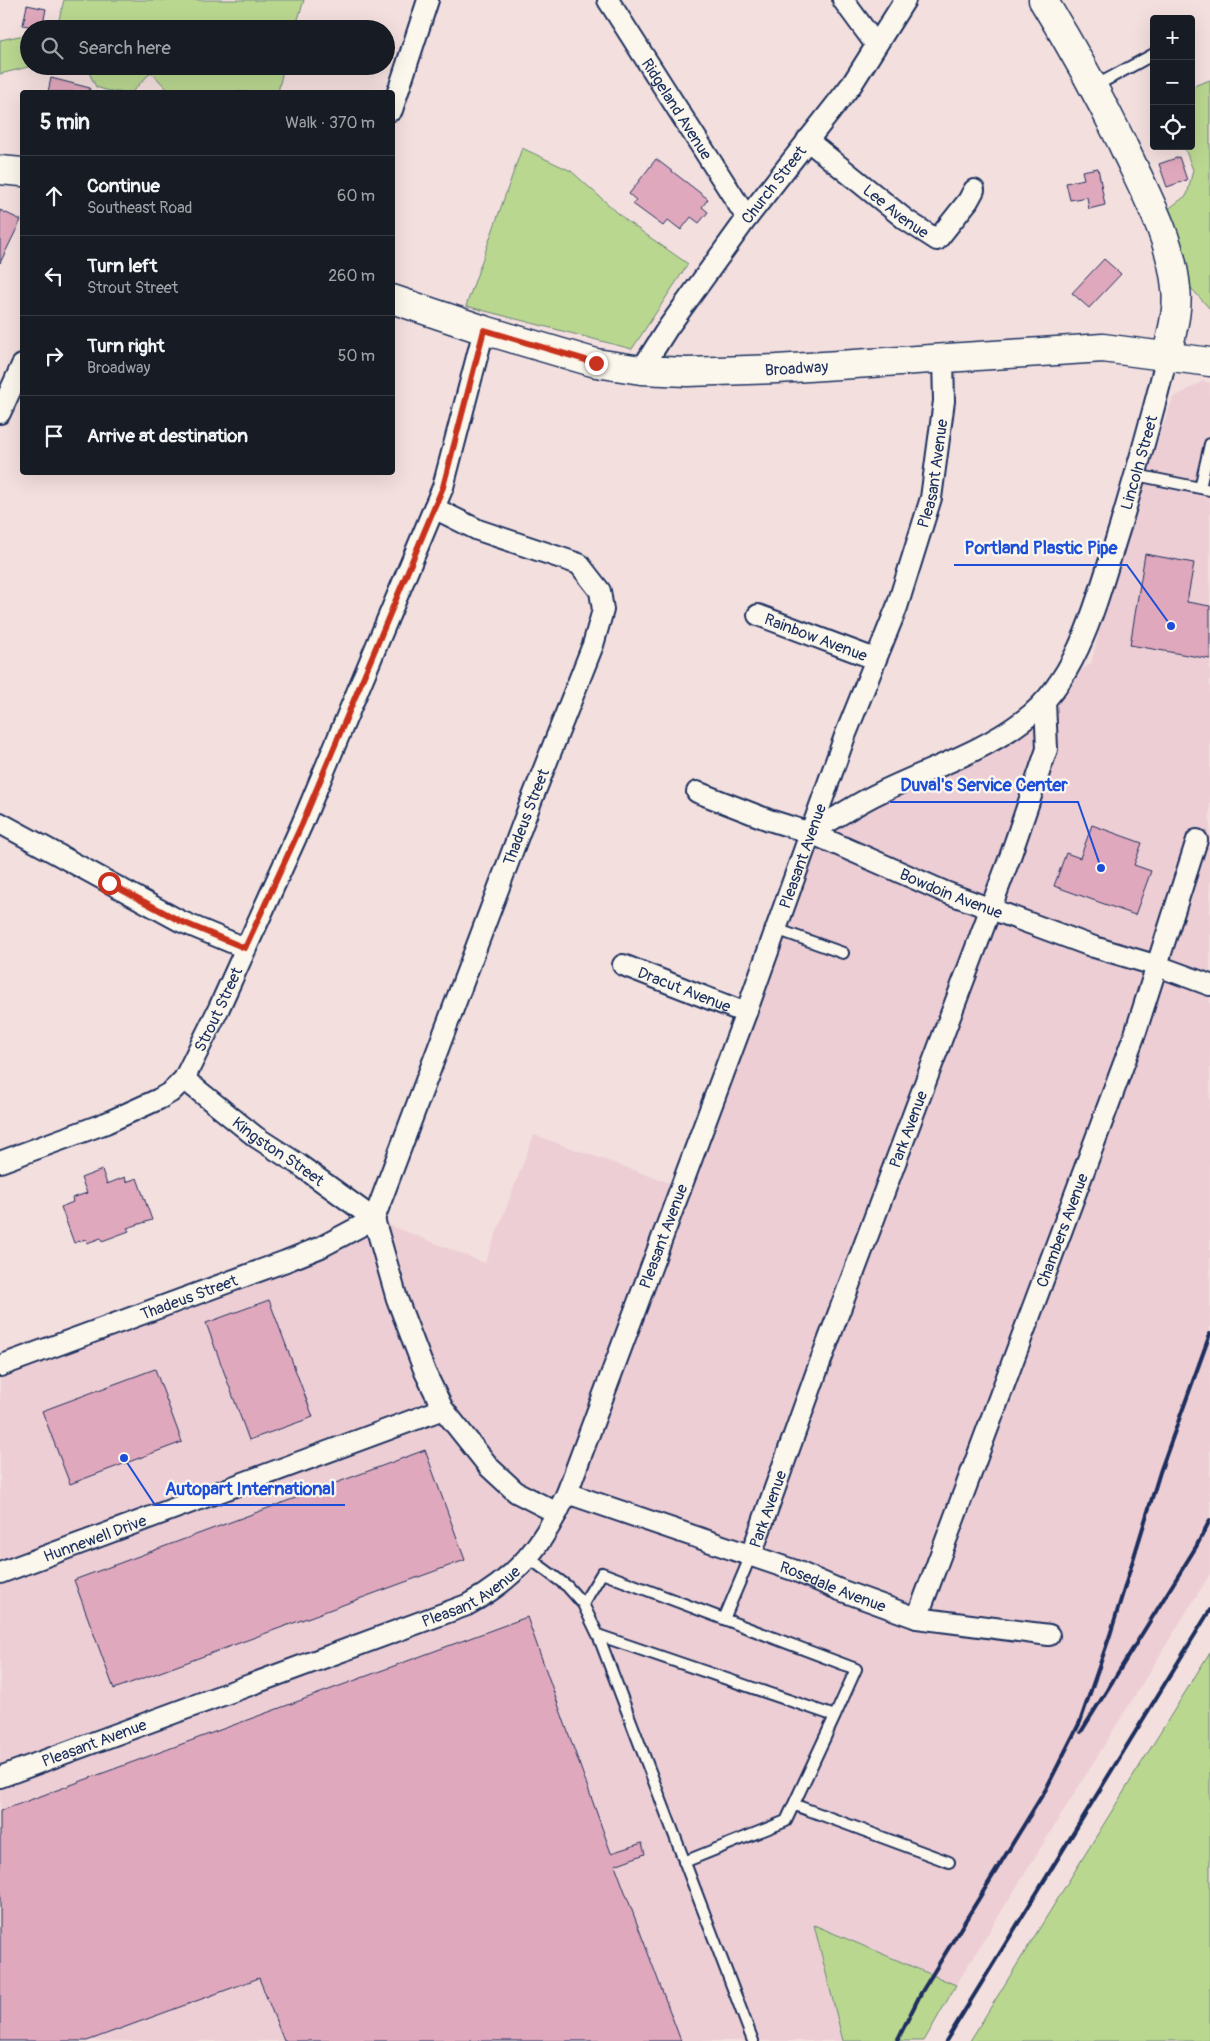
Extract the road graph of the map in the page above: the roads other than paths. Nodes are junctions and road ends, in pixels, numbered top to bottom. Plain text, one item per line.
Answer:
1 (428, 0) edge
2 (608, 0) edge
3 (843, 0) edge
4 (905, 0) edge
5 (1043, 0) edge
6 (876, 45) junction
7 (1150, 56) edge
8 (1094, 87) junction
9 (395, 101) edge
10 (807, 140) junction
11 (0, 170) edge
12 (20, 172) edge
13 (974, 190) dead end
14 (747, 218) junction
15 (395, 301) edge
16 (484, 330) junction
17 (1167, 356) junction
18 (944, 359) junction
19 (1210, 362) edge
20 (20, 369) edge
21 (641, 370) junction
22 (0, 413) edge
23 (1210, 444) edge
24 (1136, 475) junction
25 (1205, 489) edge
26 (434, 508) junction
27 (758, 615) dead end
28 (875, 659) junction
29 (1045, 701) junction
30 (697, 792) dead end
31 (0, 823) edge
32 (811, 833) junction
33 (1197, 840) dead end
34 (991, 907) junction
35 (776, 929) junction
36 (245, 948) junction
37 (843, 953) dead end
38 (623, 965) dead end
39 (1158, 966) junction
40 (1210, 985) edge
41 (746, 1013) junction
42 (184, 1079) junction
43 (0, 1162) edge
44 (374, 1219) junction
45 (0, 1366) edge
46 (442, 1409) junction
47 (567, 1493) junction
48 (557, 1513) junction
49 (751, 1555) junction
50 (528, 1558) junction
51 (0, 1573) edge
52 (583, 1604) junction
53 (917, 1618) junction
54 (724, 1619) junction
55 (598, 1635) junction
56 (1049, 1635) dead end
57 (836, 1716) junction
58 (0, 1777) edge
59 (795, 1805) junction
60 (684, 1862) junction
61 (949, 1862) dead end
62 (753, 2041) edge

1 - 9 street
2 - 14 street, Ridgeland Avenue
3 - 6 street
4 - 6 street, Church Street
5 - 8 main road, Lincoln Street
6 - 10 street, Church Street
7 - 8 lane
8 - 17 main road, Lincoln Street
10 - 13 street, Lee Avenue
10 - 14 street, Church Street
11 - 12 main road
14 - 21 street, Church Street
15 - 16 main road, Broadway
16 - 21 main road, Broadway
16 - 26 street, Strout Street
17 - 18 main road, Broadway
17 - 19 main road, Broadway
17 - 24 street, Lincoln Street
18 - 21 main road, Broadway
18 - 28 street, Pleasant Avenue
20 - 22 street
23 - 25 lane
24 - 25 lane
24 - 29 street, Lincoln Street
26 - 36 street, Strout Street
26 - 44 street, Thadeus Street
27 - 28 street, Rainbow Avenue
28 - 32 street, Pleasant Avenue
29 - 32 street, Lincoln Street
29 - 34 street, Park Avenue
30 - 32 street, Bowdoin Avenue
31 - 36 street
32 - 34 street, Bowdoin Avenue
32 - 35 street, Pleasant Avenue
33 - 39 street, Chambers Avenue
34 - 39 street, Bowdoin Avenue
34 - 49 street, Park Avenue
35 - 37 lane
35 - 41 street, Pleasant Avenue
36 - 42 street, Strout Street
38 - 41 street, Dracut Avenue
39 - 40 street, Bowdoin Avenue
39 - 53 street, Chambers Avenue
41 - 47 street, Pleasant Avenue
42 - 43 street, Strout Street
42 - 44 street, Kingston Street
44 - 45 street, Thadeus Street
44 - 46 street
46 - 48 street
46 - 51 street, Hunnewell Drive
47 - 48 street, Pleasant Avenue
47 - 49 street, Rosedale Avenue
48 - 50 street, Pleasant Avenue
49 - 53 street, Rosedale Avenue
49 - 54 lane
50 - 52 lane
50 - 58 street, Pleasant Avenue
52 - 54 lane
52 - 55 lane
53 - 56 street, Rosedale Avenue
54 - 57 lane
55 - 57 lane
55 - 60 lane
57 - 59 lane
59 - 60 lane
59 - 61 lane
60 - 62 lane

